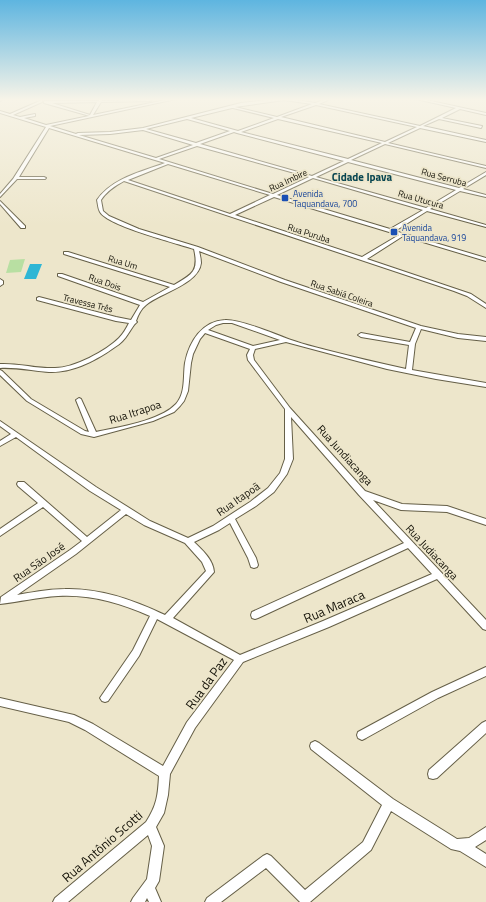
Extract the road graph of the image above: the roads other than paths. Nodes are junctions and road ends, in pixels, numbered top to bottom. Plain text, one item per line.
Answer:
1 (38, 141) edge
2 (96, 141) edge
3 (187, 141) edge
4 (207, 141) edge
5 (271, 141) edge
6 (378, 141) edge
7 (390, 141) edge
8 (386, 143) junction
9 (198, 144) junction
10 (156, 159) junction
11 (349, 161) junction
12 (169, 163) junction
13 (486, 167) edge
14 (486, 173) edge
15 (313, 177) junction
16 (16, 178) junction
17 (44, 178) dead end
18 (125, 180) junction
19 (460, 190) junction
20 (0, 196) edge
21 (274, 196) junction
22 (486, 196) edge
23 (0, 202) edge
24 (427, 208) junction
25 (231, 215) junction
26 (486, 226) edge
27 (23, 227) dead end
28 (390, 231) junction
29 (402, 235) junction
30 (196, 248) junction
31 (66, 253) dead end
32 (364, 259) junction
33 (486, 260) edge
34 (60, 275) dead end
35 (0, 281) edge
36 (0, 284) edge
37 (175, 287) junction
38 (39, 299) dead end
39 (144, 304) junction
40 (486, 306) edge
41 (134, 322) junction
42 (419, 327) junction
43 (203, 330) junction
44 (361, 335) dead end
45 (486, 339) edge
46 (287, 340) junction
47 (412, 344) junction
48 (253, 348) junction
49 (0, 366) edge
50 (409, 371) junction
51 (0, 372) edge
52 (486, 385) edge
53 (79, 400) dead end
54 (288, 409) junction
55 (0, 423) edge
56 (15, 435) junction
57 (94, 435) junction
58 (0, 444) edge
59 (21, 484) dead end
60 (362, 493) junction
61 (44, 504) junction
62 (126, 510) junction
63 (231, 518) junction
64 (486, 522) edge
65 (0, 533) edge
66 (188, 540) junction
67 (87, 541) junction
68 (409, 544) junction
69 (254, 566) dead end
70 (438, 575) junction
71 (1, 601) edge
72 (155, 615) junction
73 (255, 615) dead end
74 (166, 620) junction
75 (486, 626) edge
76 (240, 659) junction
77 (486, 671) edge
78 (105, 698) dead end
79 (0, 702) edge
80 (486, 726) edge
81 (362, 735) dead end
82 (315, 746) dead end
83 (165, 773) junction
84 (433, 774) dead end
85 (389, 803) junction
86 (150, 826) junction
87 (486, 833) edge
88 (462, 846) junction
89 (486, 861) edge
90 (149, 887) junction
91 (59, 902) edge
92 (137, 902) edge
93 (155, 902) edge
94 (211, 902) edge

1 - 16 street
2 - 10 street
3 - 9 street, Rua Utucura
4 - 9 street
5 - 11 street, Rua Serruba
6 - 8 street
7 - 8 street, Rua Imbire
8 - 11 street, Rua Imbire
8 - 13 street
9 - 10 street
9 - 15 street, Rua Utucura
10 - 12 street
11 - 15 street, Rua Imbire
11 - 19 street, Rua Serruba
12 - 18 street
12 - 21 street
14 - 19 street
15 - 21 street, Rua Imbire
15 - 24 street, Rua Utucura
16 - 17 street
16 - 20 street
18 - 25 street, Rua Puruba
18 - 30 street
19 - 22 street, Rua Serruba
19 - 24 street
21 - 25 street, Rua Imbire
21 - 28 street
23 - 27 street
24 - 26 street, Rua Utucura
24 - 28 street
25 - 32 street, Rua Puruba
28 - 29 street
29 - 32 street
29 - 33 street
30 - 37 street
30 - 42 street, Rua Sabiá Coleira
31 - 37 street, Rua Um
32 - 40 street, Rua Puruba
34 - 39 street, Rua Dois
35 - 36 street
37 - 39 street
38 - 41 street, Travessa Três
39 - 41 street
41 - 49 street
42 - 45 street, Rua Sabiá Coleira
42 - 47 street
43 - 46 street
43 - 48 street
43 - 57 street, Rua Itrapoa
44 - 47 street
46 - 48 street
46 - 50 street
47 - 50 street
48 - 54 street
50 - 52 street
51 - 57 street
53 - 57 street
54 - 60 street, Rua Jundiacanga
54 - 63 street, Rua Itapoã
55 - 56 street
56 - 58 street
56 - 62 street
59 - 61 street
60 - 64 street, Rua Jundiacanga
60 - 68 street, Rua Judiacanga
61 - 65 street
61 - 67 street
62 - 66 street
62 - 67 street, Rua São José
63 - 66 street, Rua Itapoã
63 - 69 street
66 - 74 street
67 - 71 street, Rua São José
68 - 70 street, Rua Judiacanga
68 - 73 street
70 - 75 street, Rua Judiacanga
70 - 76 street, Rua Maraca
71 - 72 street, Rua da Paz
72 - 74 street, Rua da Paz
72 - 78 street
74 - 76 street, Rua da Paz
76 - 83 street, Rua da Paz
77 - 81 street
79 - 83 street
80 - 84 street
82 - 85 street
83 - 86 street, Rua Antônio Scotti
85 - 88 street
85 - 94 street
86 - 90 street
86 - 91 street, Rua Antônio Scotti
87 - 88 street
88 - 89 street
90 - 92 street
90 - 93 street

